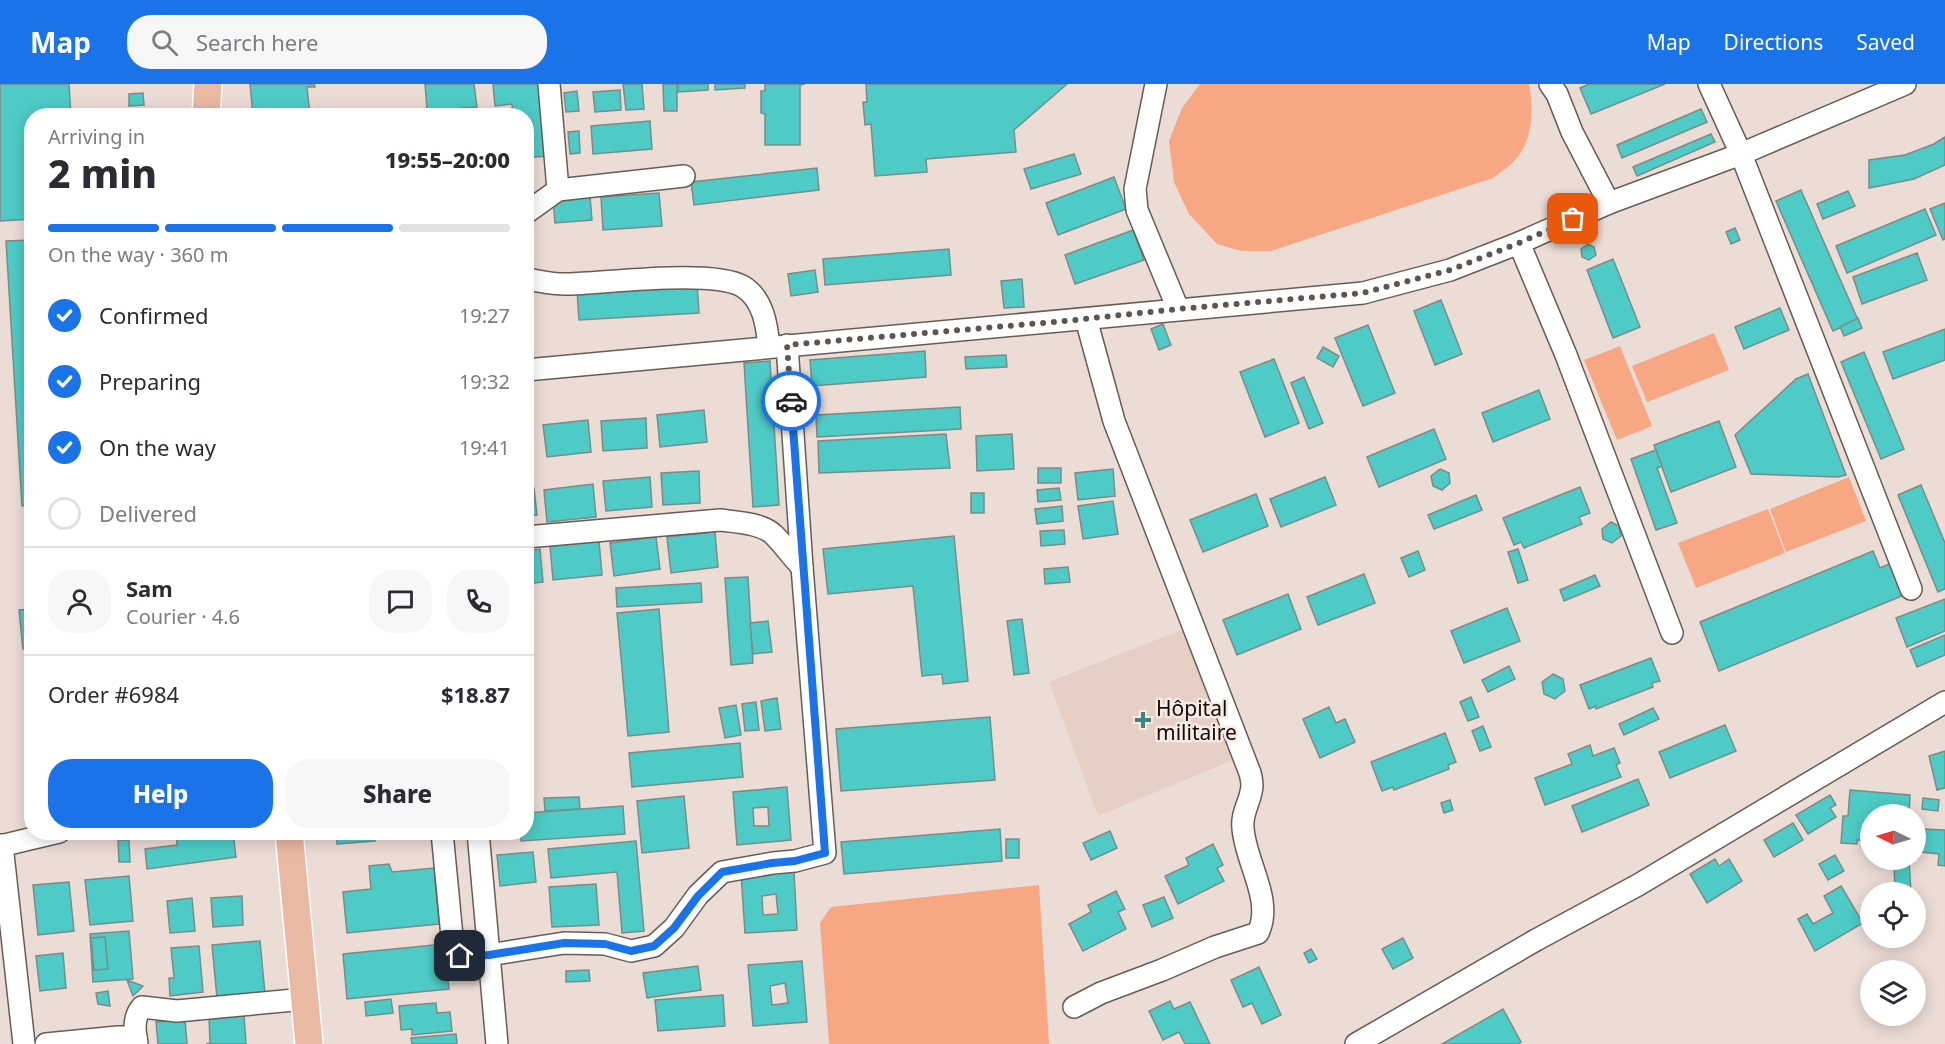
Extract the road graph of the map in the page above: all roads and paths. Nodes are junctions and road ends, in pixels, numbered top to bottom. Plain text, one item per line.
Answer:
1 (208, 84) edge
2 (225, 84) edge
3 (549, 84) edge
4 (1156, 84) edge
5 (1550, 84) edge
6 (1709, 84) edge
7 (1905, 84) edge
8 (206, 108) edge
9 (224, 108) edge
10 (1741, 154) junction
11 (684, 176) dead end
12 (558, 189) junction
13 (1609, 203) junction
14 (534, 207) edge
15 (1519, 243) junction
16 (534, 280) edge
17 (1178, 309) junction
18 (1086, 319) junction
19 (778, 346) junction
20 (534, 369) edge
21 (534, 536) edge
22 (802, 567) junction
23 (1911, 589) dead end
24 (1672, 633) dead end
25 (1945, 702) edge
26 (26, 840) edge
27 (290, 840) edge
28 (443, 840) edge
29 (479, 840) edge
30 (1, 846) edge
31 (489, 955) junction
32 (305, 999) junction
33 (1074, 1007) dead end
34 (136, 1041) edge
35 (24, 1044) edge
36 (46, 1044) edge
37 (309, 1044) edge
38 (497, 1044) edge
39 (1356, 1044) edge

1 - 8 main road
2 - 9 main road
3 - 12 street
4 - 17 street
5 - 13 street
6 - 10 street
7 - 10 street
10 - 13 street
10 - 23 street
11 - 12 street
12 - 14 street
13 - 15 street
15 - 17 street
15 - 24 street
16 - 19 street
17 - 18 street
18 - 19 street
18 - 33 street
19 - 20 street
19 - 22 street
21 - 22 street
22 - 31 street
25 - 39 street
26 - 30 street
27 - 32 main road
28 - 31 street
29 - 31 street
30 - 35 street
31 - 38 street
32 - 34 street
32 - 37 main road
34 - 36 street

